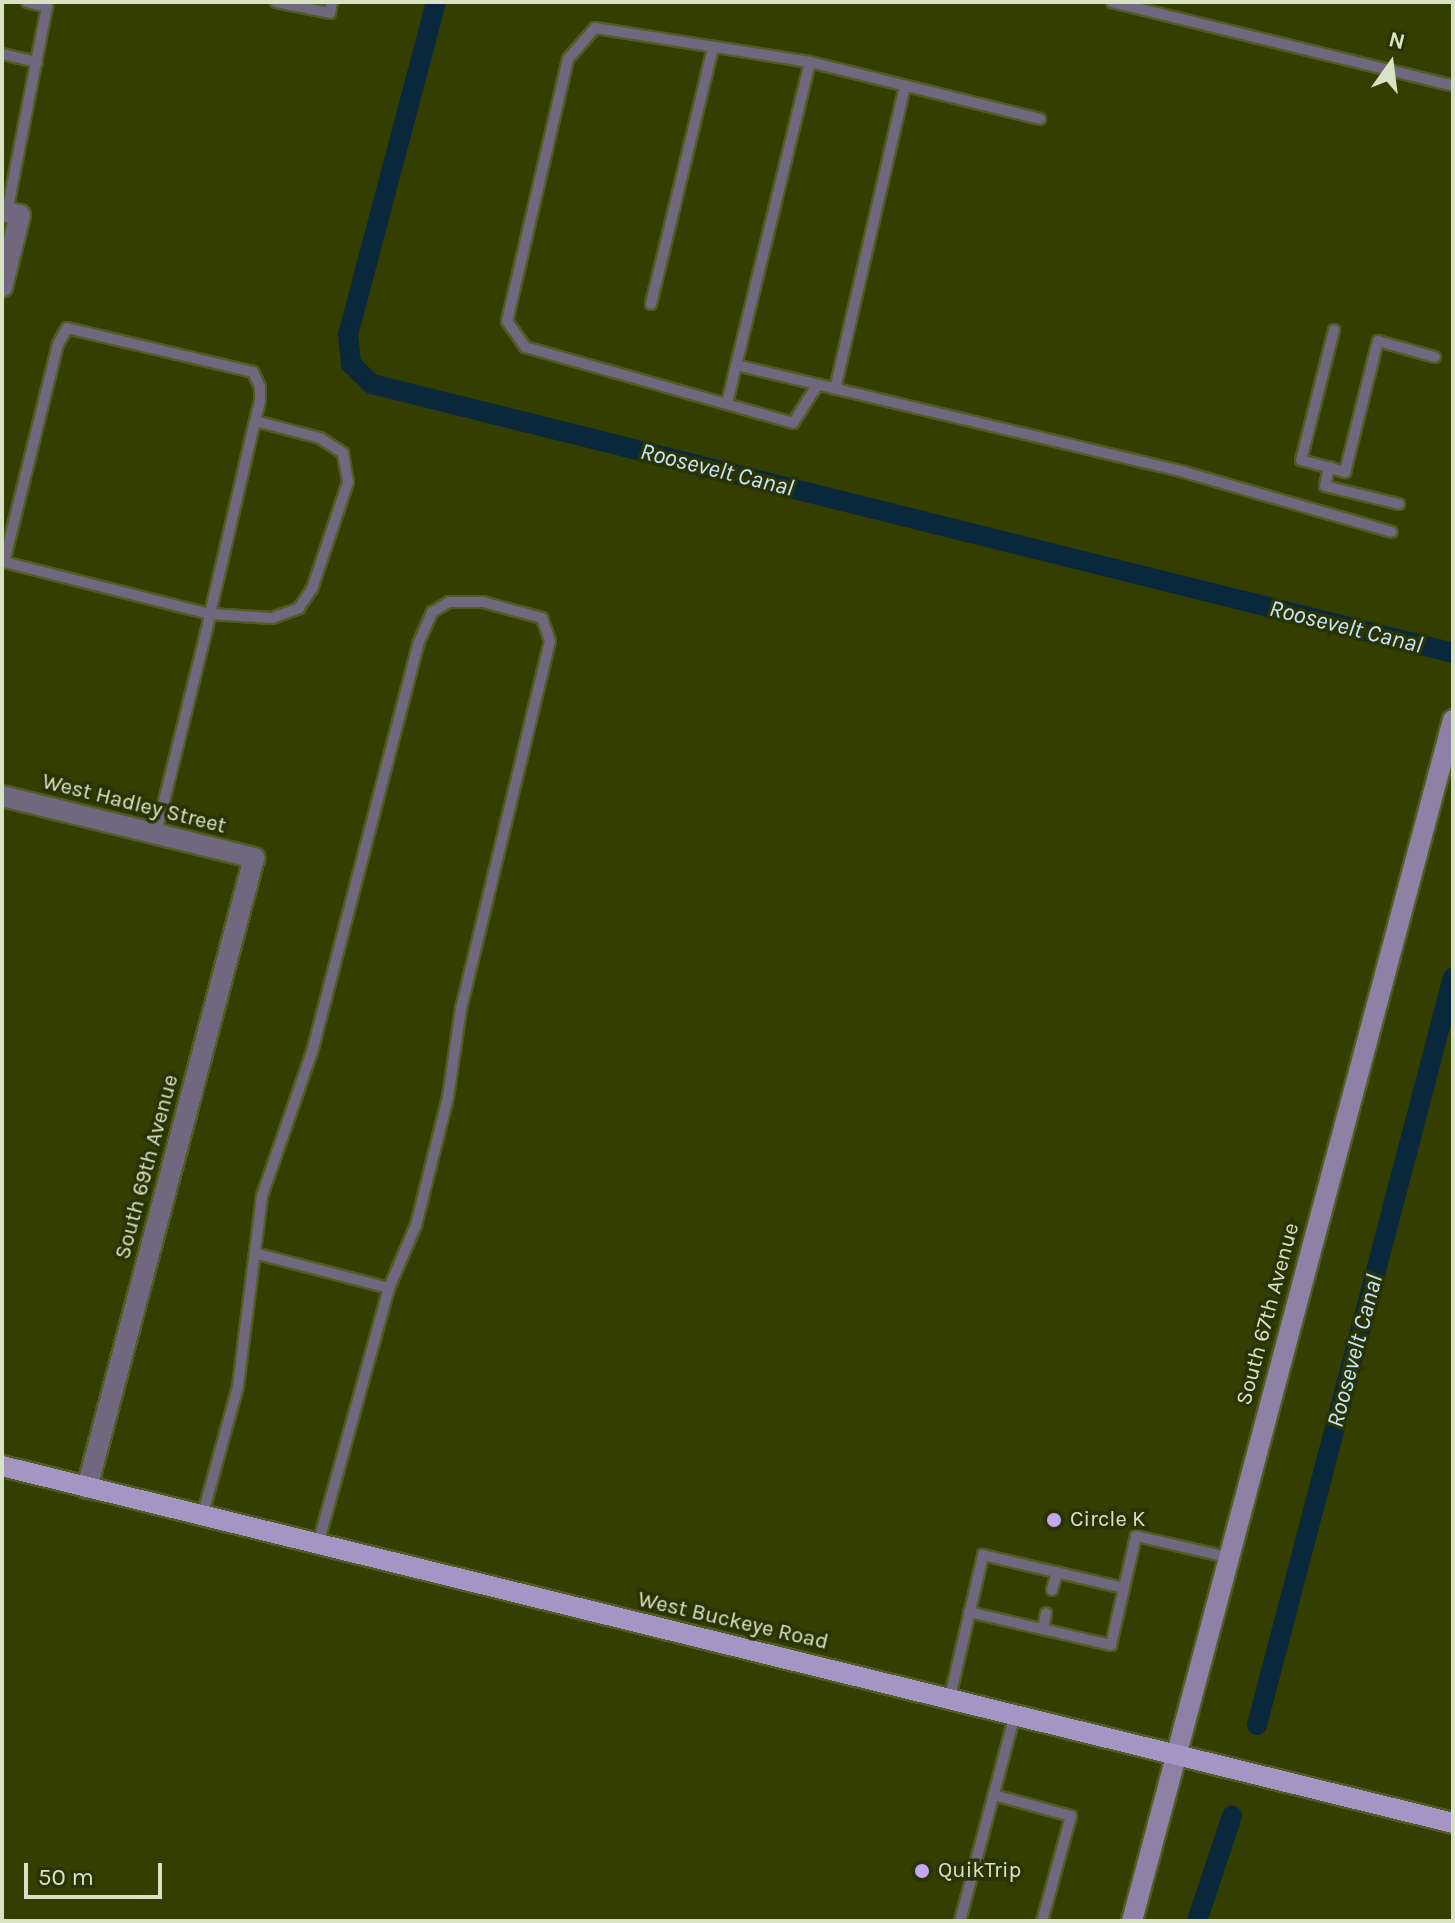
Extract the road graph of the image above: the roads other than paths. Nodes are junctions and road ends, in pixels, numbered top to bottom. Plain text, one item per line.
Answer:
1 (27, 2) edge
2 (276, 2) edge
3 (332, 2) edge
4 (1112, 2) edge
5 (48, 4) edge
6 (713, 47) junction
7 (2, 54) edge
8 (37, 62) junction
9 (810, 62) junction
10 (1450, 85) dead end
11 (905, 86) junction
12 (1040, 119) dead end
13 (10, 213) edge
14 (2, 287) edge
15 (651, 304) dead end
16 (1334, 330) dead end
17 (1435, 357) dead end
18 (736, 365) junction
19 (818, 384) junction
20 (835, 389) junction
21 (727, 404) junction
22 (255, 421) junction
23 (1329, 467) junction
24 (1399, 504) dead end
25 (1392, 532) dead end
26 (210, 614) junction
27 (1453, 720) edge
28 (2, 796) edge
29 (156, 833) junction
30 (254, 858) joint
31 (258, 1254) junction
32 (389, 1288) junction
33 (2, 1466) edge
34 (87, 1488) junction
35 (202, 1517) junction
36 (318, 1545) junction
37 (1227, 1557) junction
38 (1057, 1572) junction
39 (1124, 1588) junction
40 (1052, 1590) dead end
41 (969, 1612) junction
42 (1046, 1613) dead end
43 (1043, 1629) junction
44 (950, 1697) junction
45 (1015, 1713) junction
46 (1176, 1751) junction
47 (994, 1795) junction
48 (1453, 1823) edge
49 (960, 1921) edge
50 (1042, 1921) edge
51 (1132, 1921) edge

1 - 5 lane
2 - 3 lane
4 - 10 lane
5 - 8 lane
6 - 9 lane
6 - 15 lane
6 - 21 lane
7 - 8 lane
8 - 13 lane
9 - 11 lane
9 - 18 lane
11 - 12 lane
11 - 20 lane
13 - 14 street
16 - 23 lane
17 - 23 lane
18 - 19 lane
18 - 21 lane
19 - 20 lane
19 - 21 lane
20 - 25 lane
22 - 26 lane
22 - 26 lane
22 - 26 lane
23 - 24 lane
26 - 29 lane
27 - 37 main road, South 67th Avenue
28 - 29 street, West Hadley Street
29 - 30 street, West Hadley Street
30 - 34 street, South 69th Avenue
31 - 32 lane
31 - 32 lane
31 - 35 lane
32 - 36 lane
33 - 34 main road, West Buckeye Road
34 - 35 main road, West Buckeye Road
35 - 36 main road, West Buckeye Road
36 - 44 main road, West Buckeye Road
37 - 39 lane
37 - 46 main road, South 67th Avenue
38 - 39 lane
38 - 40 lane
38 - 41 lane
39 - 43 lane
41 - 43 lane
41 - 44 lane
42 - 43 lane
44 - 45 main road, West Buckeye Road
45 - 46 main road, West Buckeye Road
45 - 47 lane
46 - 48 main road, West Buckeye Road
46 - 51 main road, South 67th Avenue
47 - 49 lane
47 - 50 lane

